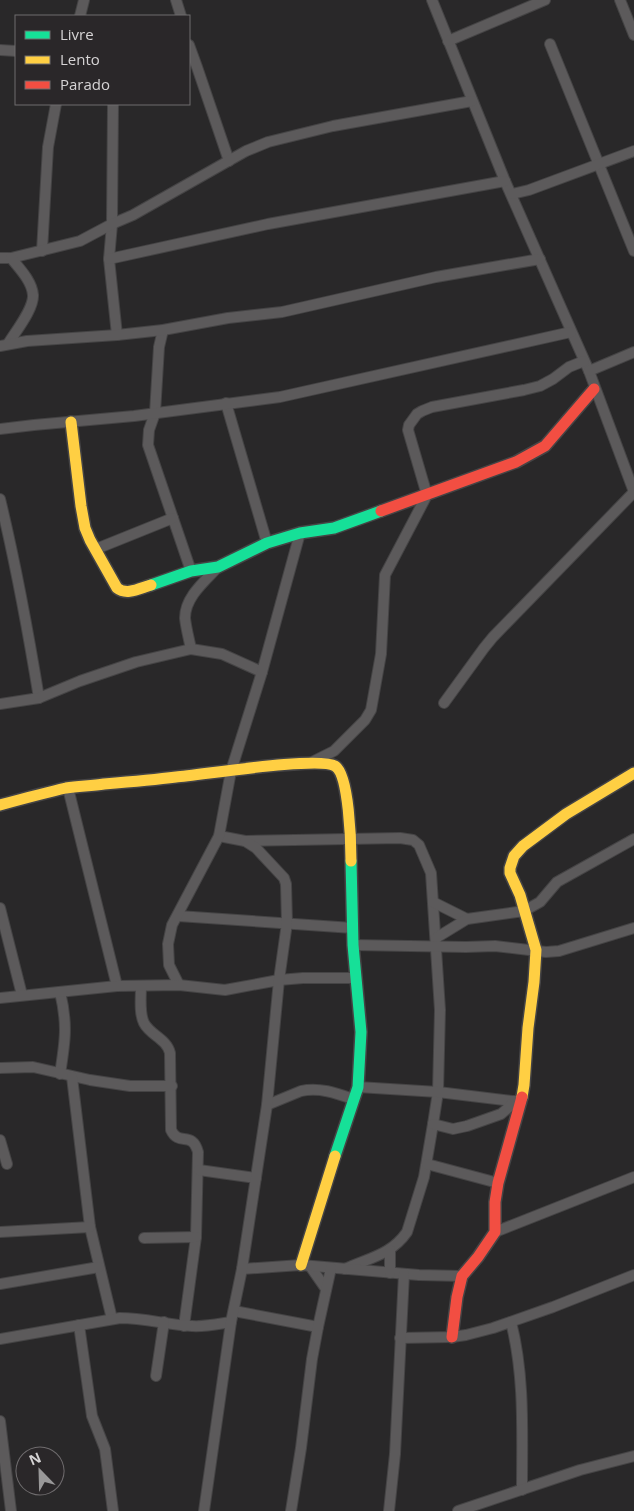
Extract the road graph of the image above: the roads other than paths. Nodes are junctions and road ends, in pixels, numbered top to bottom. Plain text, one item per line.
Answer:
1 (84, 0) edge
2 (176, 0) edge
3 (432, 0) edge
4 (545, 0) edge
5 (620, 0) edge
6 (80, 15) edge
7 (181, 15) edge
8 (634, 35) edge
9 (448, 40) junction
10 (550, 44) dead end
11 (190, 48) edge
12 (0, 50) edge
13 (15, 51) edge
14 (472, 101) junction
15 (56, 105) edge
16 (113, 105) edge
17 (634, 151) edge
18 (228, 161) junction
19 (600, 163) junction
20 (505, 181) junction
21 (512, 194) junction
22 (112, 224) junction
23 (42, 251) junction
24 (634, 251) edge
25 (0, 258) edge
26 (11, 258) junction
27 (109, 259) junction
28 (540, 259) junction
29 (163, 330) junction
30 (571, 332) junction
31 (117, 336) junction
32 (4, 345) edge
33 (634, 352) edge
34 (584, 361) junction
35 (589, 371) junction
36 (594, 389) junction
37 (226, 403) junction
38 (155, 413) junction
39 (71, 422) junction
40 (0, 429) edge
41 (634, 492) edge
42 (426, 494) junction
43 (0, 499) edge
44 (173, 518) junction
45 (300, 533) junction
46 (267, 543) junction
47 (96, 549) junction
48 (218, 567) junction
49 (191, 571) junction
50 (191, 649) junction
51 (262, 672) junction
52 (39, 698) junction
53 (0, 704) edge
54 (444, 704) dead end
55 (309, 763) junction
56 (231, 771) junction
57 (634, 773) edge
58 (68, 788) junction
59 (0, 805) edge
60 (219, 836) junction
61 (351, 839) junction
62 (634, 839) edge
63 (245, 841) junction
64 (433, 902) junction
65 (0, 908) edge
66 (524, 911) junction
67 (178, 916) junction
68 (467, 919) junction
69 (288, 923) junction
70 (353, 928) junction
71 (634, 928) edge
72 (436, 942) junction
73 (353, 945) junction
74 (536, 950) junction
75 (169, 965) junction
76 (356, 978) junction
77 (279, 980) junction
78 (158, 985) junction
79 (179, 985) junction
80 (118, 986) junction
81 (141, 986) junction
82 (60, 992) junction
83 (22, 995) junction
84 (0, 998) edge
85 (0, 1068) edge
86 (60, 1074) junction
87 (72, 1077) junction
88 (172, 1086) junction
89 (358, 1087) junction
90 (438, 1092) junction
91 (353, 1099) junction
92 (518, 1101) junction
93 (267, 1105) junction
94 (433, 1124) junction
95 (0, 1140) edge
96 (7, 1164) dead end
97 (427, 1164) junction
98 (199, 1170) junction
99 (634, 1177) edge
100 (256, 1178) junction
101 (498, 1184) junction
102 (90, 1227) junction
103 (0, 1232) edge
104 (495, 1232) junction
105 (196, 1237) junction
106 (144, 1238) dead end
107 (390, 1250) junction
108 (306, 1266) junction
109 (99, 1267) junction
110 (331, 1268) junction
111 (242, 1269) junction
112 (346, 1269) junction
113 (390, 1273) junction
114 (404, 1274) junction
115 (634, 1275) edge
116 (462, 1276) junction
117 (0, 1284) edge
118 (326, 1289) junction
119 (234, 1310) junction
120 (112, 1318) junction
121 (164, 1322) junction
122 (231, 1322) junction
123 (511, 1322) junction
124 (79, 1325) junction
125 (184, 1326) junction
126 (318, 1326) junction
127 (452, 1337) junction
128 (400, 1338) junction
129 (0, 1339) edge
130 (156, 1376) dead end
131 (0, 1421) edge
132 (634, 1456) edge
133 (522, 1490) junction
134 (11, 1511) edge
135 (113, 1511) edge
136 (204, 1511) edge
137 (290, 1511) edge
138 (389, 1511) edge
139 (458, 1511) edge

1 - 6 street
2 - 7 street
3 - 9 street
4 - 9 street
5 - 8 street
9 - 14 street
10 - 19 street
11 - 18 street
12 - 13 street
14 - 18 street
14 - 20 street
15 - 23 street
16 - 22 street
17 - 19 street
18 - 22 street
19 - 21 street
19 - 24 street
20 - 21 street
20 - 27 street
21 - 28 street
22 - 23 street
22 - 27 street
23 - 26 street
25 - 26 street
26 - 32 street
27 - 31 street
28 - 29 street
28 - 30 street
29 - 31 street
29 - 38 street
30 - 34 street
30 - 37 street
31 - 32 street
33 - 35 street
34 - 35 street
34 - 42 street
35 - 36 street
36 - 41 street
36 - 42 street
37 - 38 street
37 - 46 street
38 - 39 street
38 - 44 street
39 - 40 street
39 - 47 street
41 - 54 street
42 - 45 street
42 - 55 street
43 - 52 street
44 - 47 street
44 - 49 street
45 - 46 street
45 - 51 street
46 - 48 street
47 - 49 street
48 - 49 street
48 - 50 street
50 - 51 street
50 - 52 street
51 - 56 street
52 - 53 street
55 - 56 street
55 - 61 street
56 - 58 street
56 - 60 street
57 - 66 street
58 - 59 street
58 - 80 street
60 - 63 street
60 - 67 street
61 - 63 street
61 - 64 street
61 - 70 street
62 - 66 street
63 - 69 street
64 - 68 street
64 - 72 street
65 - 83 street
66 - 68 street
66 - 74 street
67 - 69 street
67 - 75 street
68 - 72 street
69 - 70 street
69 - 77 street
70 - 73 street
71 - 74 street
72 - 73 street
72 - 74 street
72 - 90 street
73 - 76 street
74 - 92 street
75 - 78 street
75 - 79 street
76 - 77 street
76 - 89 street
77 - 79 street
77 - 93 street
78 - 79 street
78 - 81 street
80 - 81 street
80 - 82 street
81 - 88 street
82 - 83 street
82 - 86 street
83 - 84 street
85 - 86 street
86 - 87 street
87 - 88 street
87 - 102 street
88 - 98 street
89 - 90 street
89 - 91 street
90 - 92 street
90 - 94 street
91 - 93 street
91 - 108 street
92 - 94 street
92 - 101 street
93 - 100 street
94 - 97 street
95 - 96 street
97 - 101 street
97 - 107 street
98 - 100 street
98 - 105 street
99 - 104 street
100 - 111 street
101 - 104 street
102 - 103 street
102 - 109 street
104 - 116 street
105 - 106 street
105 - 125 street
107 - 112 street
107 - 113 street
108 - 110 street
108 - 111 street
108 - 118 street
109 - 117 street
109 - 120 street
110 - 112 street
110 - 118 street
111 - 119 street
112 - 113 street
113 - 114 street
114 - 116 street
114 - 128 street
115 - 123 street
116 - 127 street
118 - 126 street
119 - 122 street
119 - 126 street
120 - 121 street
120 - 124 street
121 - 125 street
121 - 130 street
122 - 125 street
122 - 136 street
123 - 127 street
123 - 133 street
124 - 129 street
124 - 135 street
126 - 137 street
127 - 128 street
128 - 138 street
131 - 134 street
132 - 133 street
133 - 139 street

